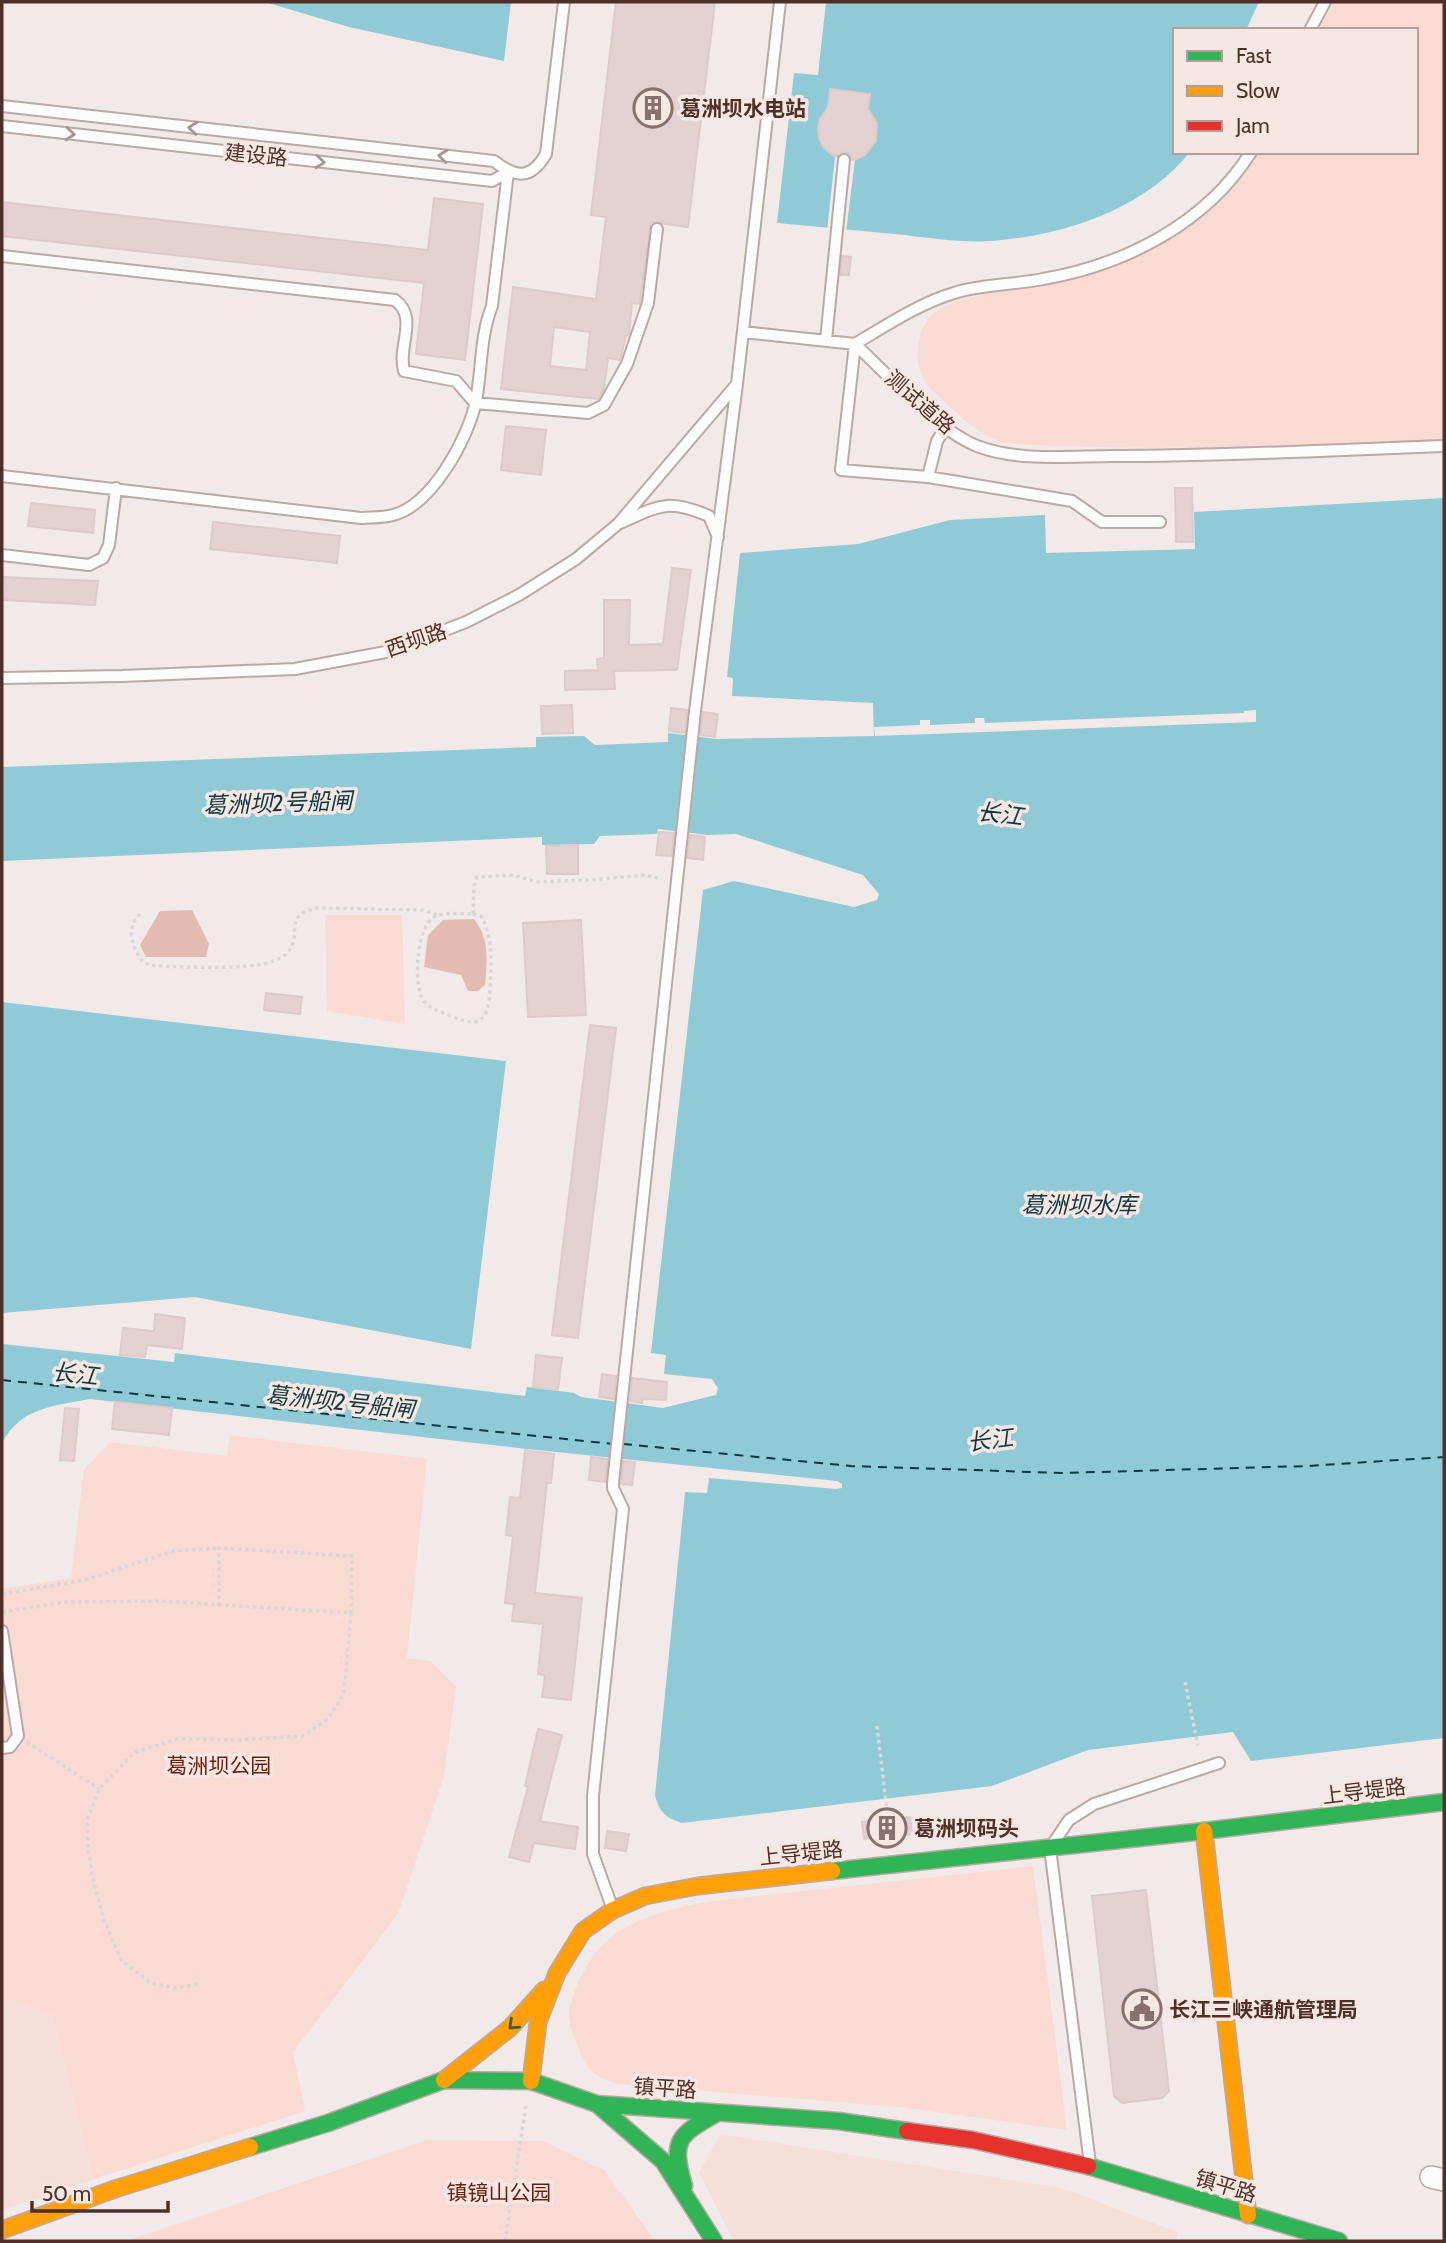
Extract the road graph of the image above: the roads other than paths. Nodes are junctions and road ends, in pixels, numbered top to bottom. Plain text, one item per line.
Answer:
1 (564, 2) edge
2 (780, 2) edge
3 (1325, 2) edge
4 (1311, 28) edge
5 (2, 106) edge
6 (2, 126) edge
7 (1250, 154) edge
8 (844, 160) dead end
9 (508, 172) junction
10 (657, 229) dead end
11 (2, 256) edge
12 (743, 332) junction
13 (826, 340) junction
14 (855, 344) junction
15 (737, 384) junction
16 (475, 403) junction
17 (945, 428) junction
18 (1444, 446) edge
19 (2, 476) edge
20 (928, 477) junction
21 (116, 488) junction
22 (1160, 522) dead end
23 (618, 524) junction
24 (718, 537) junction
25 (2, 555) edge
26 (2, 678) edge
27 (2, 1631) edge
28 (2, 1748) edge
29 (1219, 1763) dead end
30 (1444, 1802) edge
31 (1204, 1831) junction
32 (1050, 1848) junction
33 (613, 1910) junction
34 (557, 1973) junction
35 (444, 2080) junction
36 (531, 2081) junction
37 (597, 2104) junction
38 (717, 2113) junction
39 (1090, 2167) junction
40 (688, 2200) junction
41 (1248, 2215) junction
42 (2, 2230) edge
43 (714, 2241) edge
44 (1339, 2241) edge

1 - 9 lane, 建设路
2 - 12 lane
3 - 4 lane
9 -> 5 lane
6 -> 9 lane, 建设路
7 - 14 lane
8 - 13 lane
9 - 16 lane
10 - 16 lane
11 - 16 lane
12 - 13 lane
12 - 15 lane
13 - 14 lane
14 - 17 lane, 测试道路
14 - 20 lane
15 - 23 lane, 西坝路
15 - 24 lane
16 - 21 lane
17 - 18 lane, 测试道路
17 - 20 lane
19 - 21 lane
20 - 22 lane
21 - 25 lane
23 - 24 lane
23 - 26 lane, 西坝路
24 - 33 lane
27 - 28 lane
29 - 32 lane
30 - 31 street, 上导堤路
31 - 32 street, 上导堤路
31 - 41 street
32 - 33 street, 上导堤路
32 - 39 lane
33 - 34 street, 上导堤路
34 -> 35 street
34 - 36 street, 上导堤路
35 - 36 street, 镇平路
35 - 42 street, 镇平路
36 - 37 street, 镇平路
37 - 38 street, 镇平路
37 - 40 street
38 - 39 street, 镇平路
38 - 40 street
39 - 41 street, 镇平路
40 - 43 street
41 - 44 street, 镇平路

